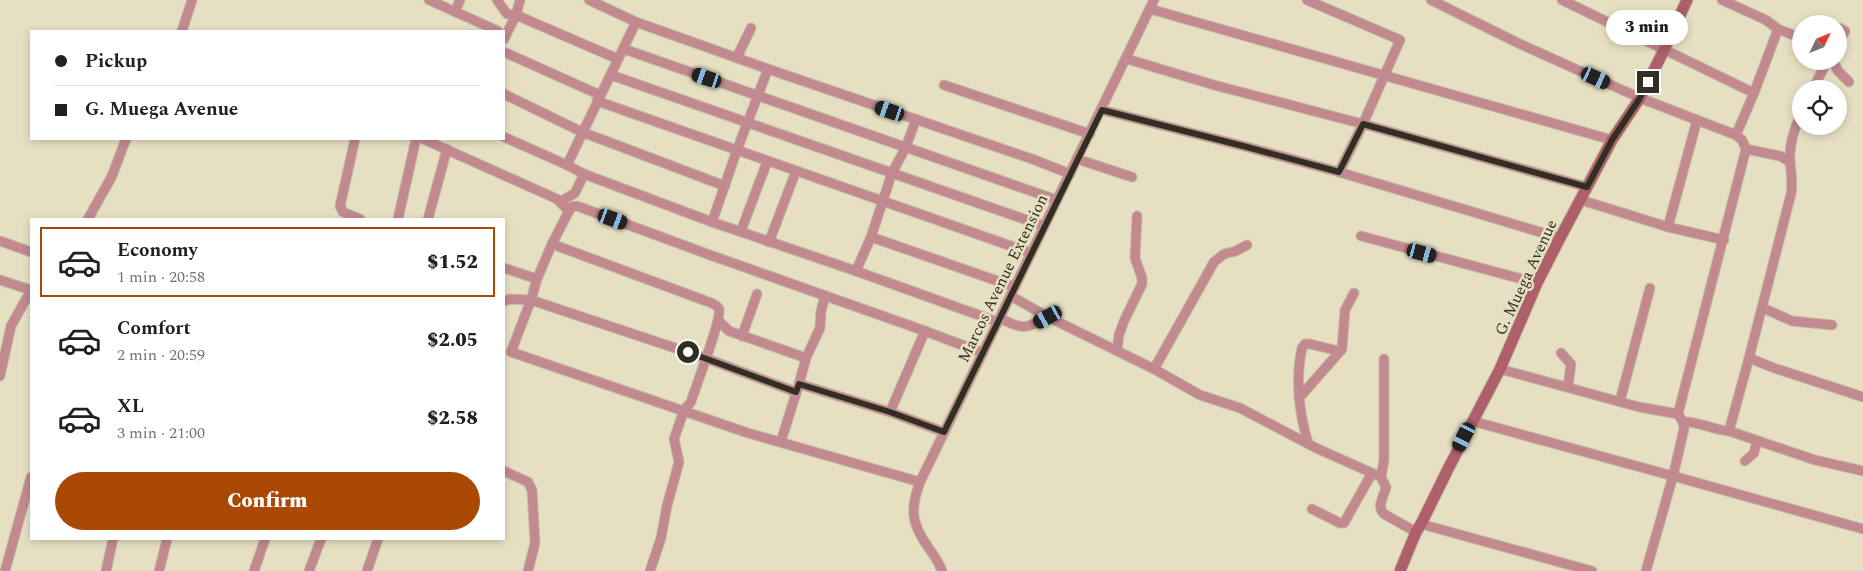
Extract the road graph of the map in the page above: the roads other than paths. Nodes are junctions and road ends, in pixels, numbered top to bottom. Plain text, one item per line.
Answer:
1 (192, 0) edge
2 (429, 0) edge
3 (460, 0) edge
4 (497, 0) edge
5 (520, 0) edge
6 (589, 0) edge
7 (1154, 0) edge
8 (1307, 0) edge
9 (1431, 0) edge
10 (1562, 0) edge
11 (1687, 0) edge
12 (1723, 0) edge
13 (1150, 9) junction
14 (455, 12) junction
15 (516, 15) junction
16 (636, 22) junction
17 (751, 28) dead end
18 (1778, 29) junction
19 (182, 30) edge
20 (493, 30) edge
21 (505, 32) edge
22 (1792, 34) edge
23 (624, 49) junction
24 (1664, 50) junction
25 (505, 52) edge
26 (737, 58) junction
27 (618, 59) junction
28 (1127, 59) junction
29 (768, 69) junction
30 (1838, 70) edge
31 (611, 75) junction
32 (1384, 75) junction
33 (1848, 82) dead end
34 (944, 85) dead end
35 (1754, 93) junction
36 (505, 94) edge
37 (757, 95) junction
38 (598, 98) junction
39 (1640, 98) junction
40 (1102, 110) junction
41 (916, 119) junction
42 (1697, 120) junction
43 (747, 123) junction
44 (1363, 124) junction
45 (582, 132) junction
46 (1090, 134) junction
47 (1736, 135) junction
48 (1794, 135) edge
49 (505, 136) edge
50 (126, 140) edge
51 (355, 140) edge
52 (416, 140) edge
53 (426, 140) edge
54 (1612, 140) junction
55 (906, 147) junction
56 (446, 149) junction
57 (1746, 149) junction
58 (737, 150) junction
59 (1077, 159) junction
60 (767, 162) junction
61 (1790, 162) junction
62 (567, 165) junction
63 (796, 171) junction
64 (1339, 172) junction
65 (892, 173) junction
66 (584, 174) junction
67 (1070, 174) junction
68 (1132, 177) dead end
69 (725, 186) junction
70 (1587, 187) junction
71 (884, 200) junction
72 (1057, 200) junction
73 (1581, 200) junction
74 (560, 202) junction
75 (569, 211) junction
76 (1137, 216) dead end
77 (89, 218) edge
78 (358, 218) edge
79 (398, 218) edge
80 (428, 218) edge
81 (712, 222) junction
82 (1044, 226) junction
83 (1668, 227) junction
84 (741, 231) junction
85 (1361, 236) dead end
86 (871, 237) junction
87 (1560, 238) junction
88 (1724, 240) junction
89 (0, 241) edge
90 (769, 242) junction
91 (552, 244) junction
92 (1247, 245) dead end
93 (30, 252) edge
94 (1031, 253) junction
95 (505, 268) edge
96 (856, 271) junction
97 (537, 279) junction
98 (0, 280) edge
99 (1537, 284) junction
100 (1015, 287) junction
101 (1650, 288) dead end
102 (30, 290) edge
103 (30, 292) edge
104 (1354, 293) dead end
105 (757, 294) dead end
106 (825, 296) junction
107 (1011, 296) junction
108 (531, 300) junction
109 (505, 301) edge
110 (1763, 308) junction
111 (1048, 317) junction
112 (999, 320) junction
113 (719, 321) junction
114 (1832, 325) dead end
115 (730, 331) junction
116 (925, 331) junction
117 (714, 335) junction
118 (742, 336) junction
119 (1117, 350) junction
120 (1340, 351) junction
121 (1561, 353) dead end
122 (983, 354) junction
123 (705, 358) junction
124 (806, 358) junction
125 (1749, 358) junction
126 (1384, 359) dead end
127 (1154, 369) junction
128 (1500, 369) junction
129 (0, 376) edge
130 (1568, 386) junction
131 (798, 388) junction
132 (1863, 397) edge
133 (1299, 398) junction
134 (691, 402) junction
135 (1620, 402) junction
136 (684, 410) junction
137 (890, 412) junction
138 (694, 414) junction
139 (1680, 418) junction
140 (1472, 421) junction
141 (1729, 431) junction
142 (944, 432) junction
143 (781, 441) junction
144 (1757, 441) junction
145 (1308, 443) junction
146 (1745, 461) dead end
147 (505, 471) edge
148 (1863, 471) edge
149 (1372, 473) junction
150 (1673, 476) junction
151 (1381, 477) junction
152 (30, 481) edge
153 (920, 482) junction
154 (1312, 509) dead end
155 (1419, 528) junction
156 (1863, 529) edge
157 (113, 540) edge
158 (167, 540) edge
159 (265, 540) edge
160 (317, 540) edge
161 (378, 540) edge
162 (5, 571) edge
163 (106, 571) edge
164 (159, 571) edge
165 (254, 571) edge
166 (309, 571) edge
167 (367, 571) edge
168 (528, 571) edge
169 (650, 571) edge
170 (942, 571) edge
171 (1400, 571) edge
172 (1592, 571) edge
173 (1646, 571) edge

1 - 19 street
2 - 14 street
3 - 14 street
4 - 15 street
5 - 15 street
6 - 16 street
7 - 13 street, Marcos Avenue Extension
8 - 32 street
9 - 39 street
10 - 24 street
11 - 24 street, G. Muega Avenue
12 - 18 street
13 - 28 street, Marcos Avenue Extension
13 - 32 street
14 - 20 street
15 - 21 street
15 - 27 street
16 - 23 street
16 - 26 street
17 - 26 street
18 - 22 street
18 - 35 street
23 - 27 street
23 - 37 street
24 - 35 street
24 - 39 street, G. Muega Avenue
25 - 38 street
26 - 29 street
27 - 31 street
28 - 40 street, Marcos Avenue Extension
28 - 44 street
29 - 37 street
29 - 41 street
30 - 33 street
31 - 38 street
31 - 43 street
32 - 44 street
32 - 54 street
34 - 46 street
35 - 47 street
36 - 45 street
37 - 43 street
37 - 55 street
38 - 45 street
38 - 58 street
39 - 42 street
39 - 54 street, G. Muega Avenue
40 - 46 street, Marcos Avenue Extension
40 - 64 street
41 - 55 street
41 - 67 street
42 - 47 street
42 - 83 street
43 - 58 street
43 - 65 street
44 - 64 street
44 - 70 street
45 - 62 street
45 - 69 street
46 - 59 street, Marcos Avenue Extension
47 - 57 street
48 - 61 street
49 - 62 street
50 - 77 street
51 - 78 street
52 - 79 street
53 - 56 street
54 - 70 street, G. Muega Avenue
55 - 65 street
55 - 72 street
56 - 74 street
56 - 80 street
57 - 61 street
57 - 88 street
58 - 60 street
58 - 69 street
59 - 67 street, Marcos Avenue Extension
59 - 68 street
60 - 63 street
60 - 84 street
61 - 110 street
62 - 66 street
63 - 71 street
63 - 90 street
64 - 87 street
65 - 71 street
65 - 82 street
66 - 74 street
66 - 81 street
67 - 72 street, Marcos Avenue Extension
69 - 81 street
70 - 73 street, G. Muega Avenue
71 - 86 street
71 - 94 street
72 - 82 street, Marcos Avenue Extension
73 - 83 street
73 - 87 street, G. Muega Avenue
74 - 75 street
75 - 91 street
75 - 106 street
76 - 119 street
81 - 84 street
82 - 94 street, Marcos Avenue Extension
83 - 88 street
84 - 90 street
85 - 99 street
86 - 96 street
86 - 100 street
87 - 99 street, G. Muega Avenue
88 - 139 street
89 - 93 street
90 - 96 street
91 - 97 street
91 - 113 street
92 - 127 street
94 - 100 street, Marcos Avenue Extension
95 - 97 street
96 - 112 street
97 - 108 street
98 - 102 street
99 - 128 street, G. Muega Avenue
100 - 107 street, Marcos Avenue Extension
101 - 135 street
103 - 129 street
104 - 120 street
105 - 118 street
106 - 116 street
106 - 124 street
107 - 111 street
107 - 112 street, Marcos Avenue Extension
108 - 109 street
108 - 123 street
108 - 136 street
110 - 114 street
110 - 125 street
111 - 112 street
111 - 119 street
112 - 122 street, Marcos Avenue Extension
113 - 115 street
113 - 117 street
115 - 117 street
115 - 118 street
116 - 122 street
116 - 137 street
117 - 123 street
118 - 124 street
119 - 127 street
120 - 133 street
120 - 133 street
121 - 130 street
122 - 142 street, Marcos Avenue Extension
123 - 131 street
123 - 134 street
124 - 131 street
125 - 132 street
125 - 141 street
126 - 151 street
127 - 145 street
128 - 130 street
128 - 140 street, G. Muega Avenue
130 - 135 street
131 - 137 street
131 - 143 street
133 - 145 street
134 - 136 street
134 - 138 street
135 - 139 street
136 - 138 street
136 - 169 street
137 - 142 street
138 - 143 street
139 - 141 street
139 - 150 street
140 - 150 street
140 - 155 street, G. Muega Avenue
141 - 144 street
142 - 153 street, Marcos Avenue Extension
143 - 153 street
144 - 146 street
144 - 148 street
145 - 149 street
147 - 168 street
149 - 151 street
149 - 154 street
150 - 156 street
150 - 173 street
151 - 155 street
152 - 162 street
153 - 170 street, Marcos Avenue Extension
155 - 171 street, G. Muega Avenue
155 - 172 street
157 - 163 street
158 - 164 street
159 - 165 street
160 - 166 street
161 - 167 street

